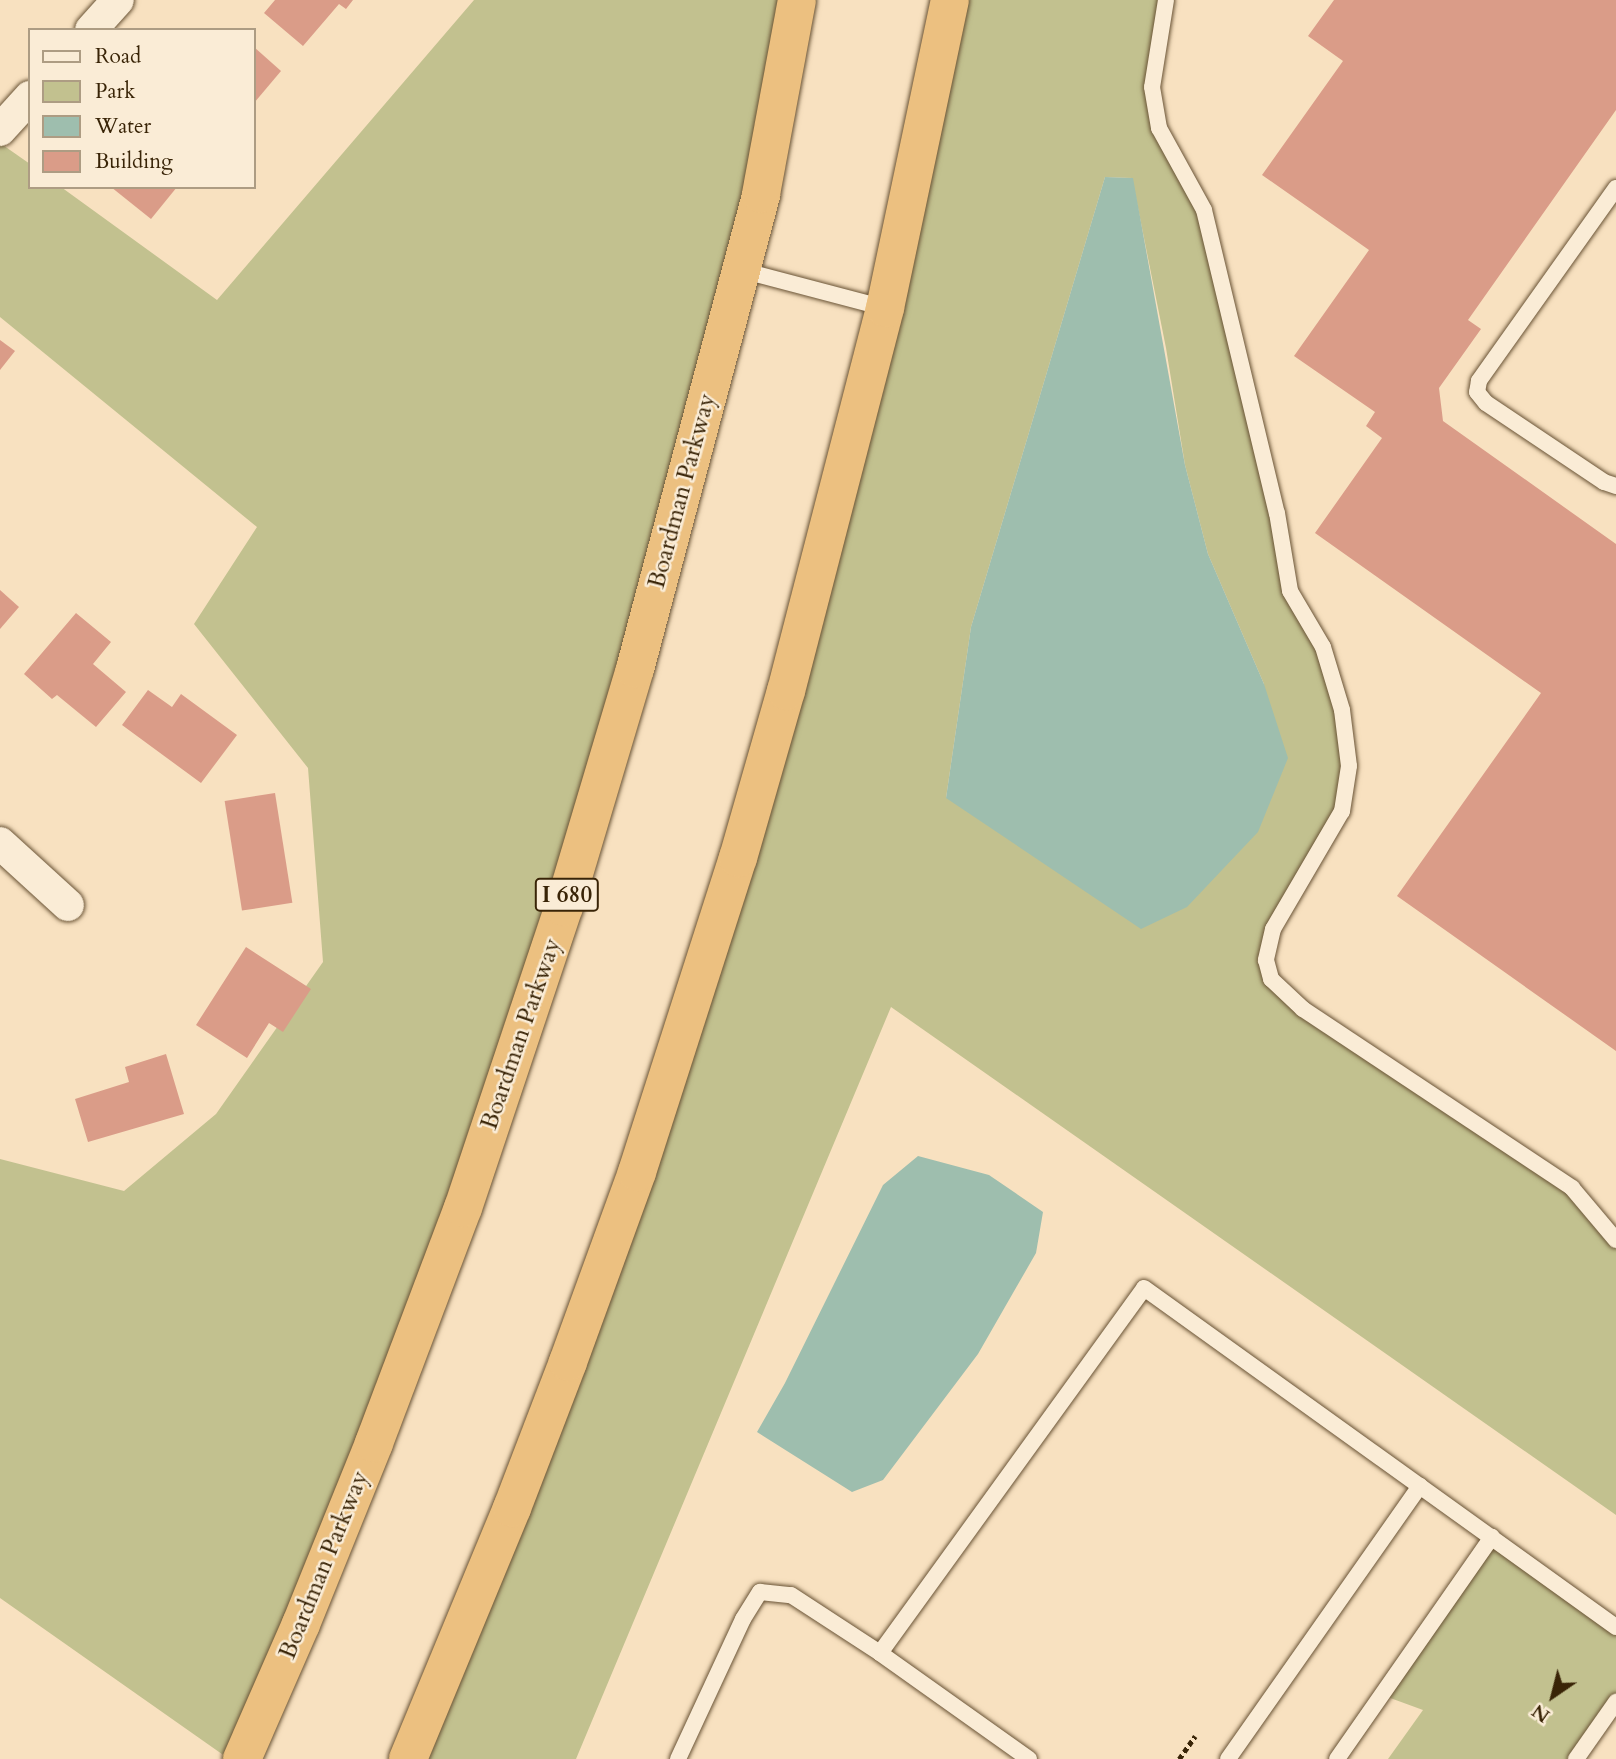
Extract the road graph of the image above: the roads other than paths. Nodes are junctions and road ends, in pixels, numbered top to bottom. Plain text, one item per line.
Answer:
1 (118, 0) edge
2 (797, 0) edge
3 (950, 0) edge
4 (1166, 0) edge
5 (93, 28) edge
6 (28, 99) edge
7 (0, 130) edge
8 (1616, 188) edge
9 (741, 270) junction
10 (885, 308) junction
11 (1616, 486) edge
12 (0, 843) edge
13 (68, 905) dead end
14 (1616, 1240) edge
15 (1420, 1486) junction
16 (1492, 1538) junction
17 (1616, 1627) edge
18 (880, 1653) junction
19 (1616, 1702) edge
20 (242, 1759) edge
21 (408, 1759) edge
22 (678, 1759) edge
23 (1029, 1759) edge
24 (1228, 1759) edge
25 (1337, 1759) edge
26 (1576, 1759) edge

1 - 5 street
2 - 9 highway, Boardman Parkway / I 680
3 - 10 highway
4 - 14 lane
6 - 7 street
8 - 11 lane
9 - 10 lane
9 - 20 highway, Boardman Parkway / I 680
10 - 21 highway
12 - 13 street
15 - 16 lane
15 - 18 lane
15 - 24 lane
16 - 17 lane
16 - 25 lane
18 - 22 lane
18 - 23 lane
19 - 26 lane

